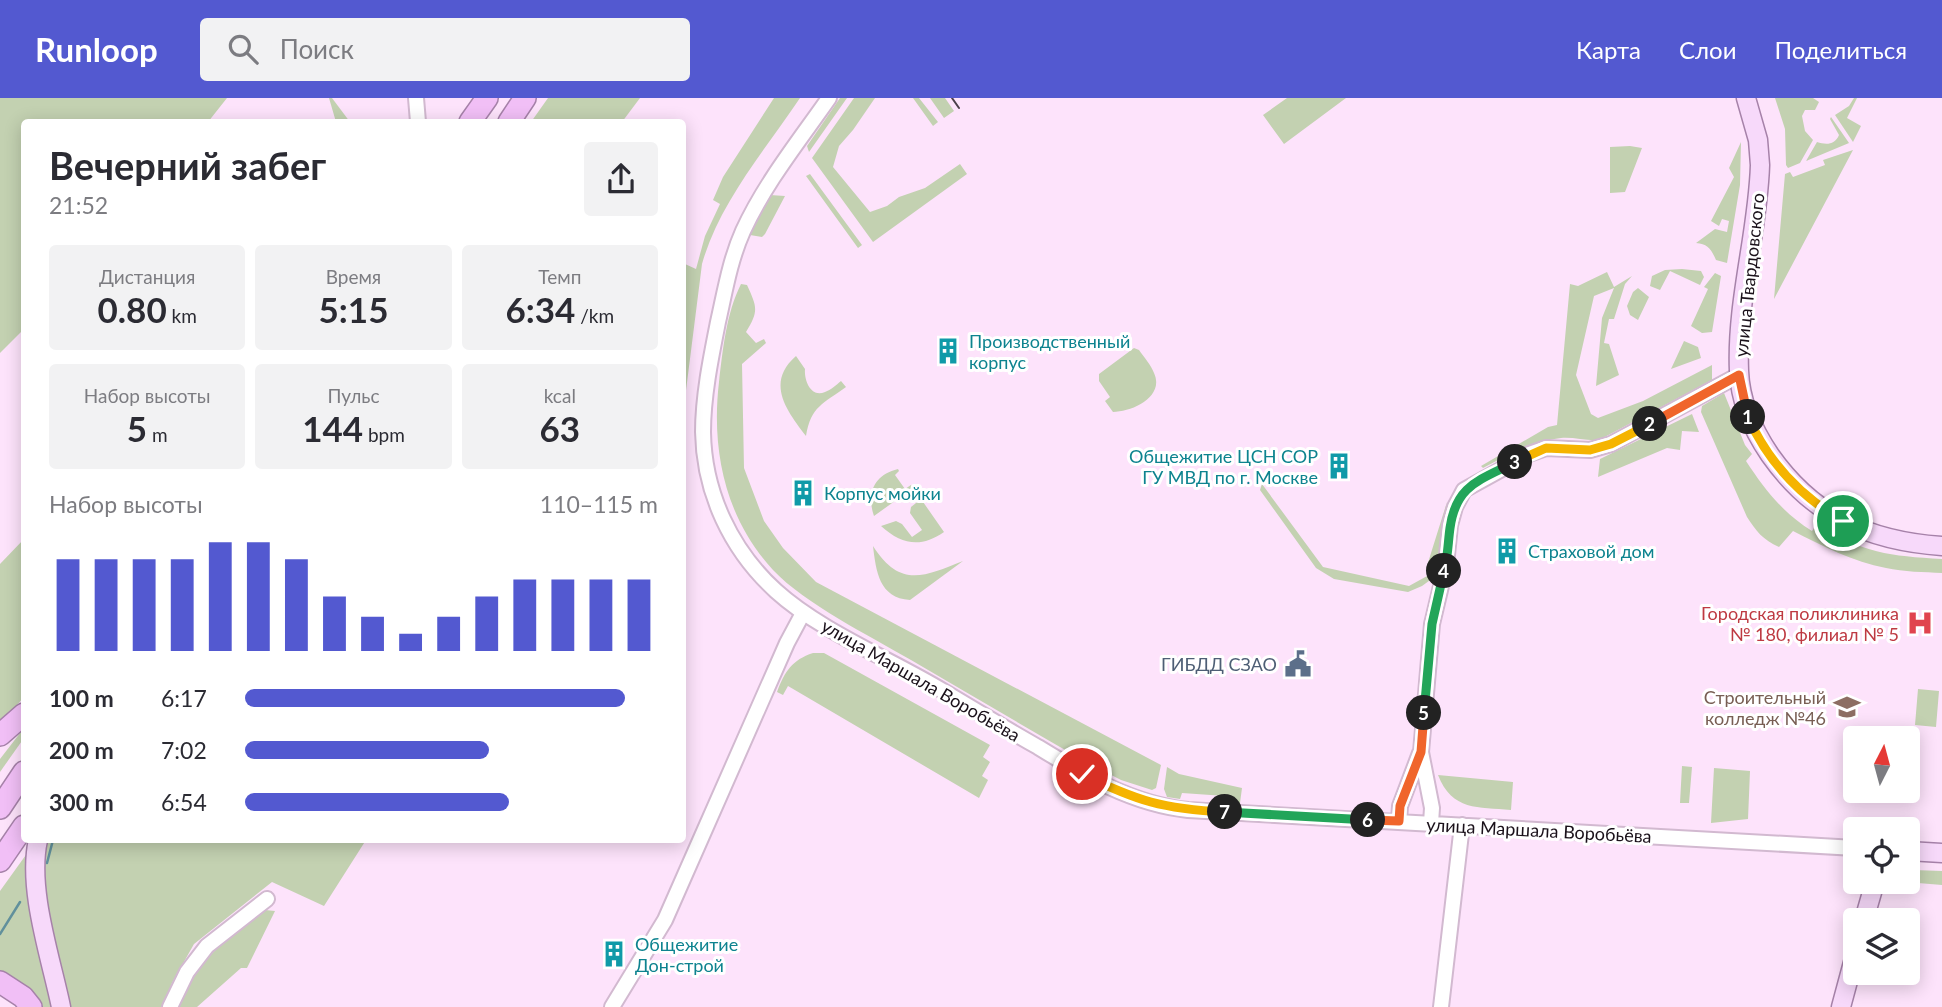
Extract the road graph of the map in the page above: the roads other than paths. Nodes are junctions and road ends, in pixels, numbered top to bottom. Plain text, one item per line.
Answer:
1 (416, 98) edge
2 (487, 98) edge
3 (525, 98) edge
4 (829, 98) edge
5 (1746, 98) edge
6 (418, 119) edge
7 (472, 119) edge
8 (511, 119) edge
9 (1739, 375) junction
10 (1942, 546) edge
11 (803, 613) junction
12 (21, 718) edge
13 (21, 719) edge
14 (0, 735) edge
15 (0, 747) edge
16 (1421, 752) junction
17 (21, 776) edge
18 (0, 807) edge
19 (1399, 821) junction
20 (1431, 823) junction
21 (1462, 825) junction
22 (21, 830) edge
23 (37, 843) edge
24 (1843, 847) edge
25 (1920, 852) edge
26 (1942, 853) edge
27 (0, 861) edge
28 (267, 899) dead end
29 (0, 982) edge
30 (1847, 985) edge
31 (31, 1007) edge
32 (61, 1007) edge
33 (170, 1007) edge
34 (612, 1007) edge
35 (1441, 1007) edge
36 (1841, 1007) edge

1 - 6 street
2 - 7 highway
3 - 8 highway
4 - 11 street, улица Маршала Воробьёва
5 - 9 main road, улица Твардовского
9 - 10 main road, улица Твардовского
9 - 16 street
11 - 19 street, улица Маршала Воробьёва
11 - 34 street
12 - 14 highway
13 - 15 main road
16 - 19 street
16 - 20 street
17 - 18 highway
19 - 20 street, улица Маршала Воробьёва
20 - 21 street, улица Маршала Воробьёва
21 - 24 street, улица Маршала Воробьёва
21 - 35 street
22 - 27 highway
23 - 32 main road
25 - 26 main road
28 - 33 street
29 - 31 highway
30 - 36 main road

